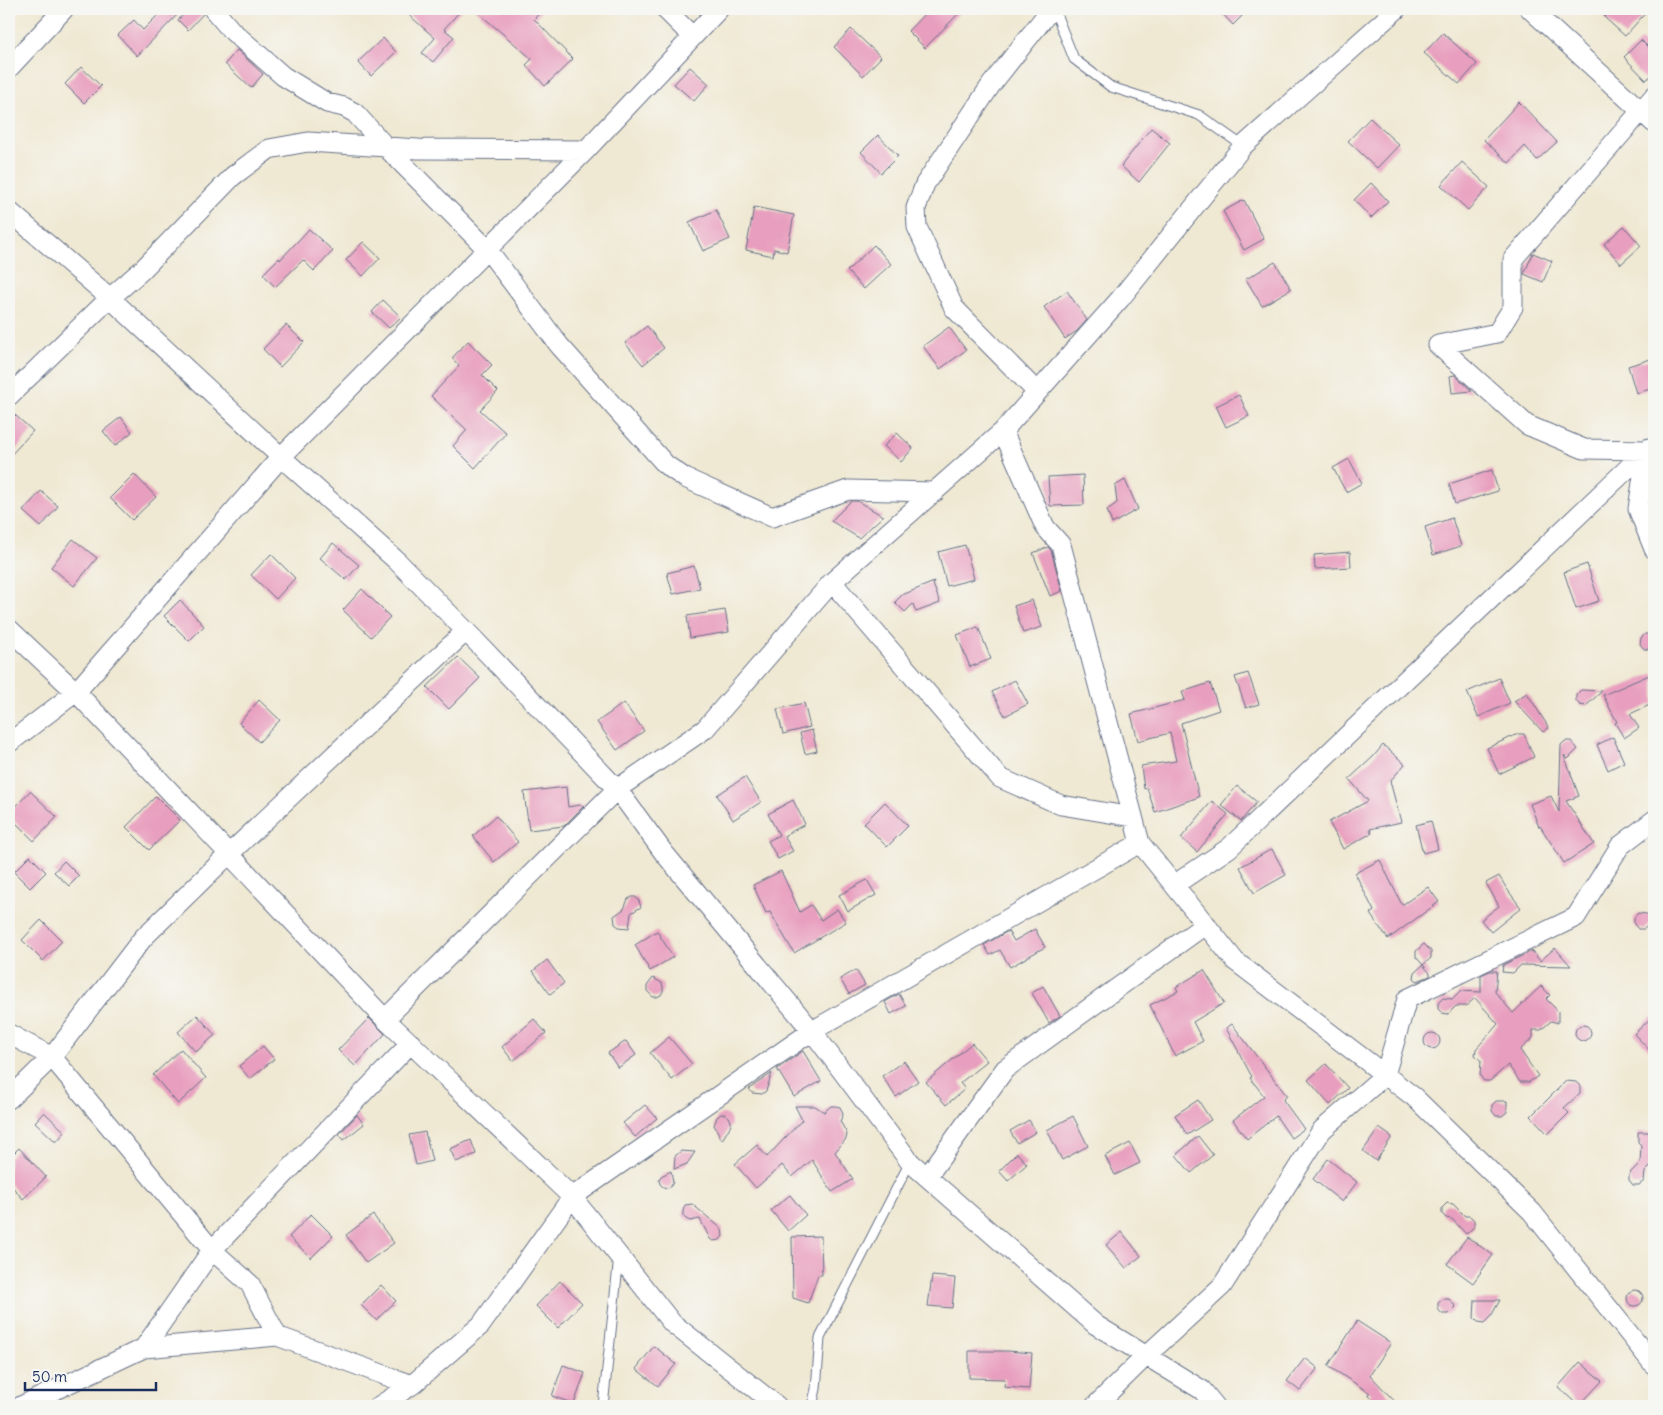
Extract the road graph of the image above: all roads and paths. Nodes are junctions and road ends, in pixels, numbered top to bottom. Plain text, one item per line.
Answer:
1 (64, 9) edge
2 (213, 9) edge
3 (665, 9) edge
4 (719, 9) edge
5 (1053, 9) edge
6 (1397, 9) edge
7 (1530, 9) edge
8 (692, 36) junction
9 (9, 68) edge
10 (1654, 96) edge
11 (1648, 117) edge
12 (385, 146) junction
13 (1243, 146) junction
14 (586, 150) junction
15 (9, 211) edge
16 (488, 250) junction
17 (110, 298) junction
18 (1037, 392) junction
19 (9, 396) edge
20 (1003, 431) junction
21 (1650, 446) edge
22 (282, 457) junction
23 (935, 492) junction
24 (1654, 549) edge
25 (832, 582) junction
26 (9, 629) edge
27 (466, 631) junction
28 (76, 692) junction
29 (9, 743) edge
30 (617, 789) junction
31 (1133, 817) junction
32 (1654, 820) edge
33 (1140, 843) junction
34 (229, 854) junction
35 (1174, 885) junction
36 (1206, 924) junction
37 (385, 1019) junction
38 (812, 1031) junction
39 (9, 1034) edge
40 (411, 1043) junction
41 (52, 1057) junction
42 (1385, 1074) junction
43 (9, 1099) edge
44 (910, 1162) junction
45 (927, 1177) junction
46 (572, 1197) junction
47 (212, 1250) junction
48 (619, 1256) junction
49 (277, 1336) junction
50 (144, 1348) junction
51 (1146, 1356) junction
52 (1654, 1365) edge
53 (412, 1385) junction
54 (21, 1406) edge
55 (378, 1406) edge
56 (603, 1406) edge
57 (777, 1406) edge
58 (812, 1406) edge
59 (1095, 1406) edge
60 (1215, 1406) edge

1 - 9 street
2 - 12 street
3 - 8 street
4 - 8 street
5 - 13 lane
5 - 18 street
6 - 13 street
7 - 11 street
8 - 14 street
10 - 11 street
11 - 21 street
12 - 14 street
12 - 16 street
12 - 17 street
13 - 18 street
14 - 16 street
15 - 17 street
16 - 22 street
16 - 23 street
17 - 19 street
17 - 22 street
18 - 20 street
20 - 23 street
20 - 31 street
21 - 24 street
21 - 35 street
22 - 27 street
22 - 28 street
23 - 25 street
25 - 30 street
25 - 31 street
26 - 28 street
27 - 30 street
27 - 34 street
28 - 29 street
28 - 34 street
30 - 37 street
30 - 38 street
31 - 33 street
32 - 42 street
33 - 35 street
33 - 38 street
34 - 37 street
34 - 41 street
35 - 36 street
36 - 42 street
36 - 45 street
37 - 40 street
38 - 44 street
38 - 46 street
39 - 41 street
40 - 46 street
40 - 47 street
41 - 43 street
41 - 47 street
42 - 51 street
42 - 52 street
44 - 45 street
44 - 58 lane
45 - 51 street
46 - 48 street
46 - 53 street
47 - 49 street
47 - 50 street
48 - 56 lane
48 - 57 street
49 - 50 street
49 - 53 street
50 - 54 street
51 - 59 street
51 - 60 street
53 - 55 street

